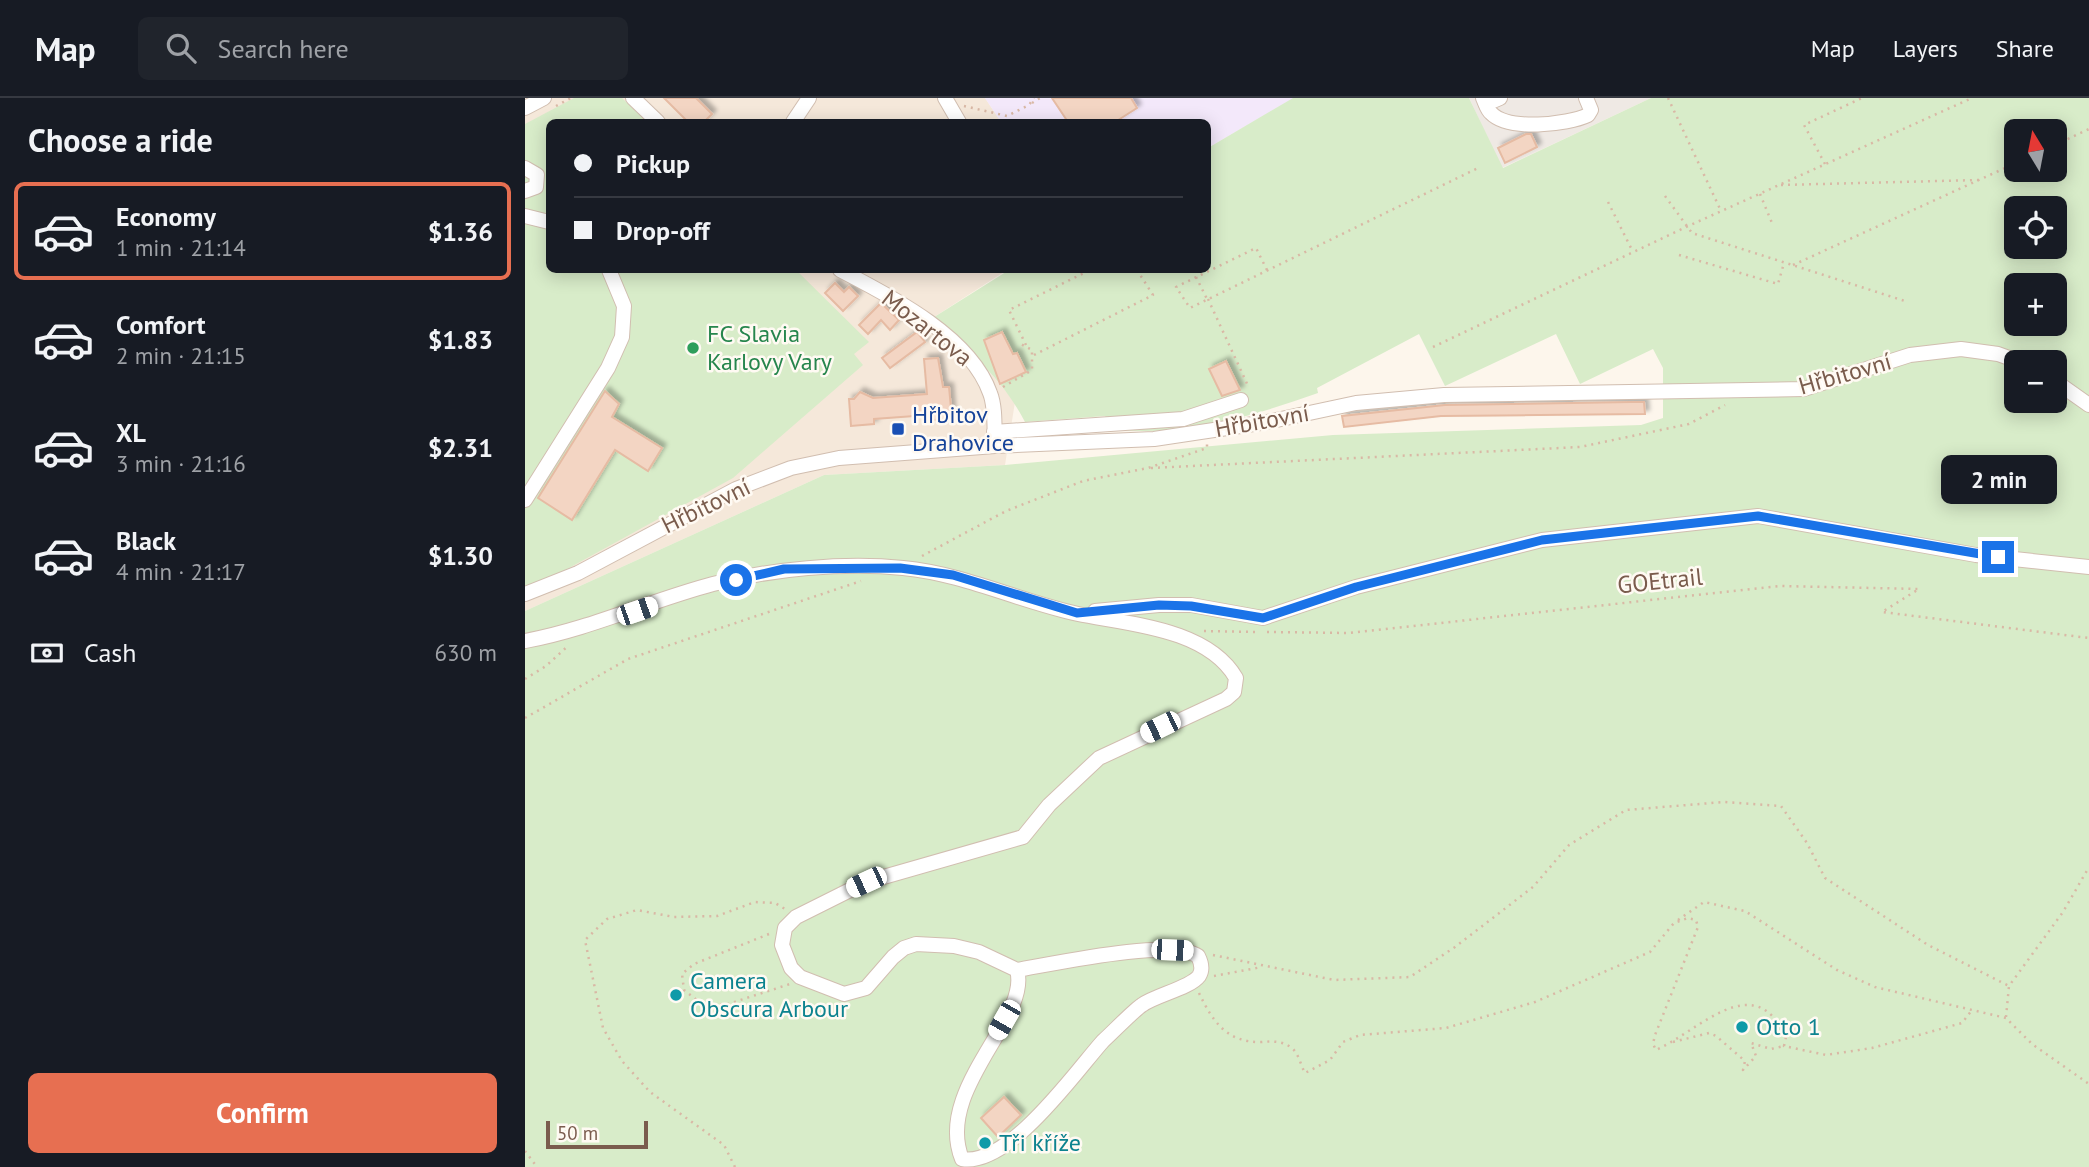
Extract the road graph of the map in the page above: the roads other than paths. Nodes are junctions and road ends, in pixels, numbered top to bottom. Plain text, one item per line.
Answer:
1 (544, 98) edge
2 (633, 98) edge
3 (809, 98) edge
4 (1500, 98) edge
5 (1586, 98) edge
6 (946, 100) edge
7 (1484, 101) edge
8 (525, 108) edge
9 (655, 119) edge
10 (795, 119) edge
11 (958, 119) edge
12 (525, 168) edge
13 (525, 191) edge
14 (525, 216) edge
15 (546, 221) edge
16 (610, 273) edge
17 (846, 273) edge
18 (2004, 356) edge
19 (2067, 389) edge
20 (1247, 398) road end
21 (2089, 405) edge
22 (994, 439) junction
23 (525, 500) edge
24 (2089, 567) edge
25 (525, 594) edge
26 (1077, 613) junction
27 (525, 641) edge
28 (1017, 970) junction

1 - 8 street
2 - 9 street
3 - 10 street
4 - 7 street
5 - 7 street
6 - 11 street
12 - 13 street
14 - 15 street
16 - 23 street
17 - 22 street, Mozartova
18 - 22 street, Hřbitovní
19 - 21 street
20 - 22 street
22 - 25 street, Hřbitovní
24 - 26 street
26 - 27 street
26 - 28 street
28 - 28 street

